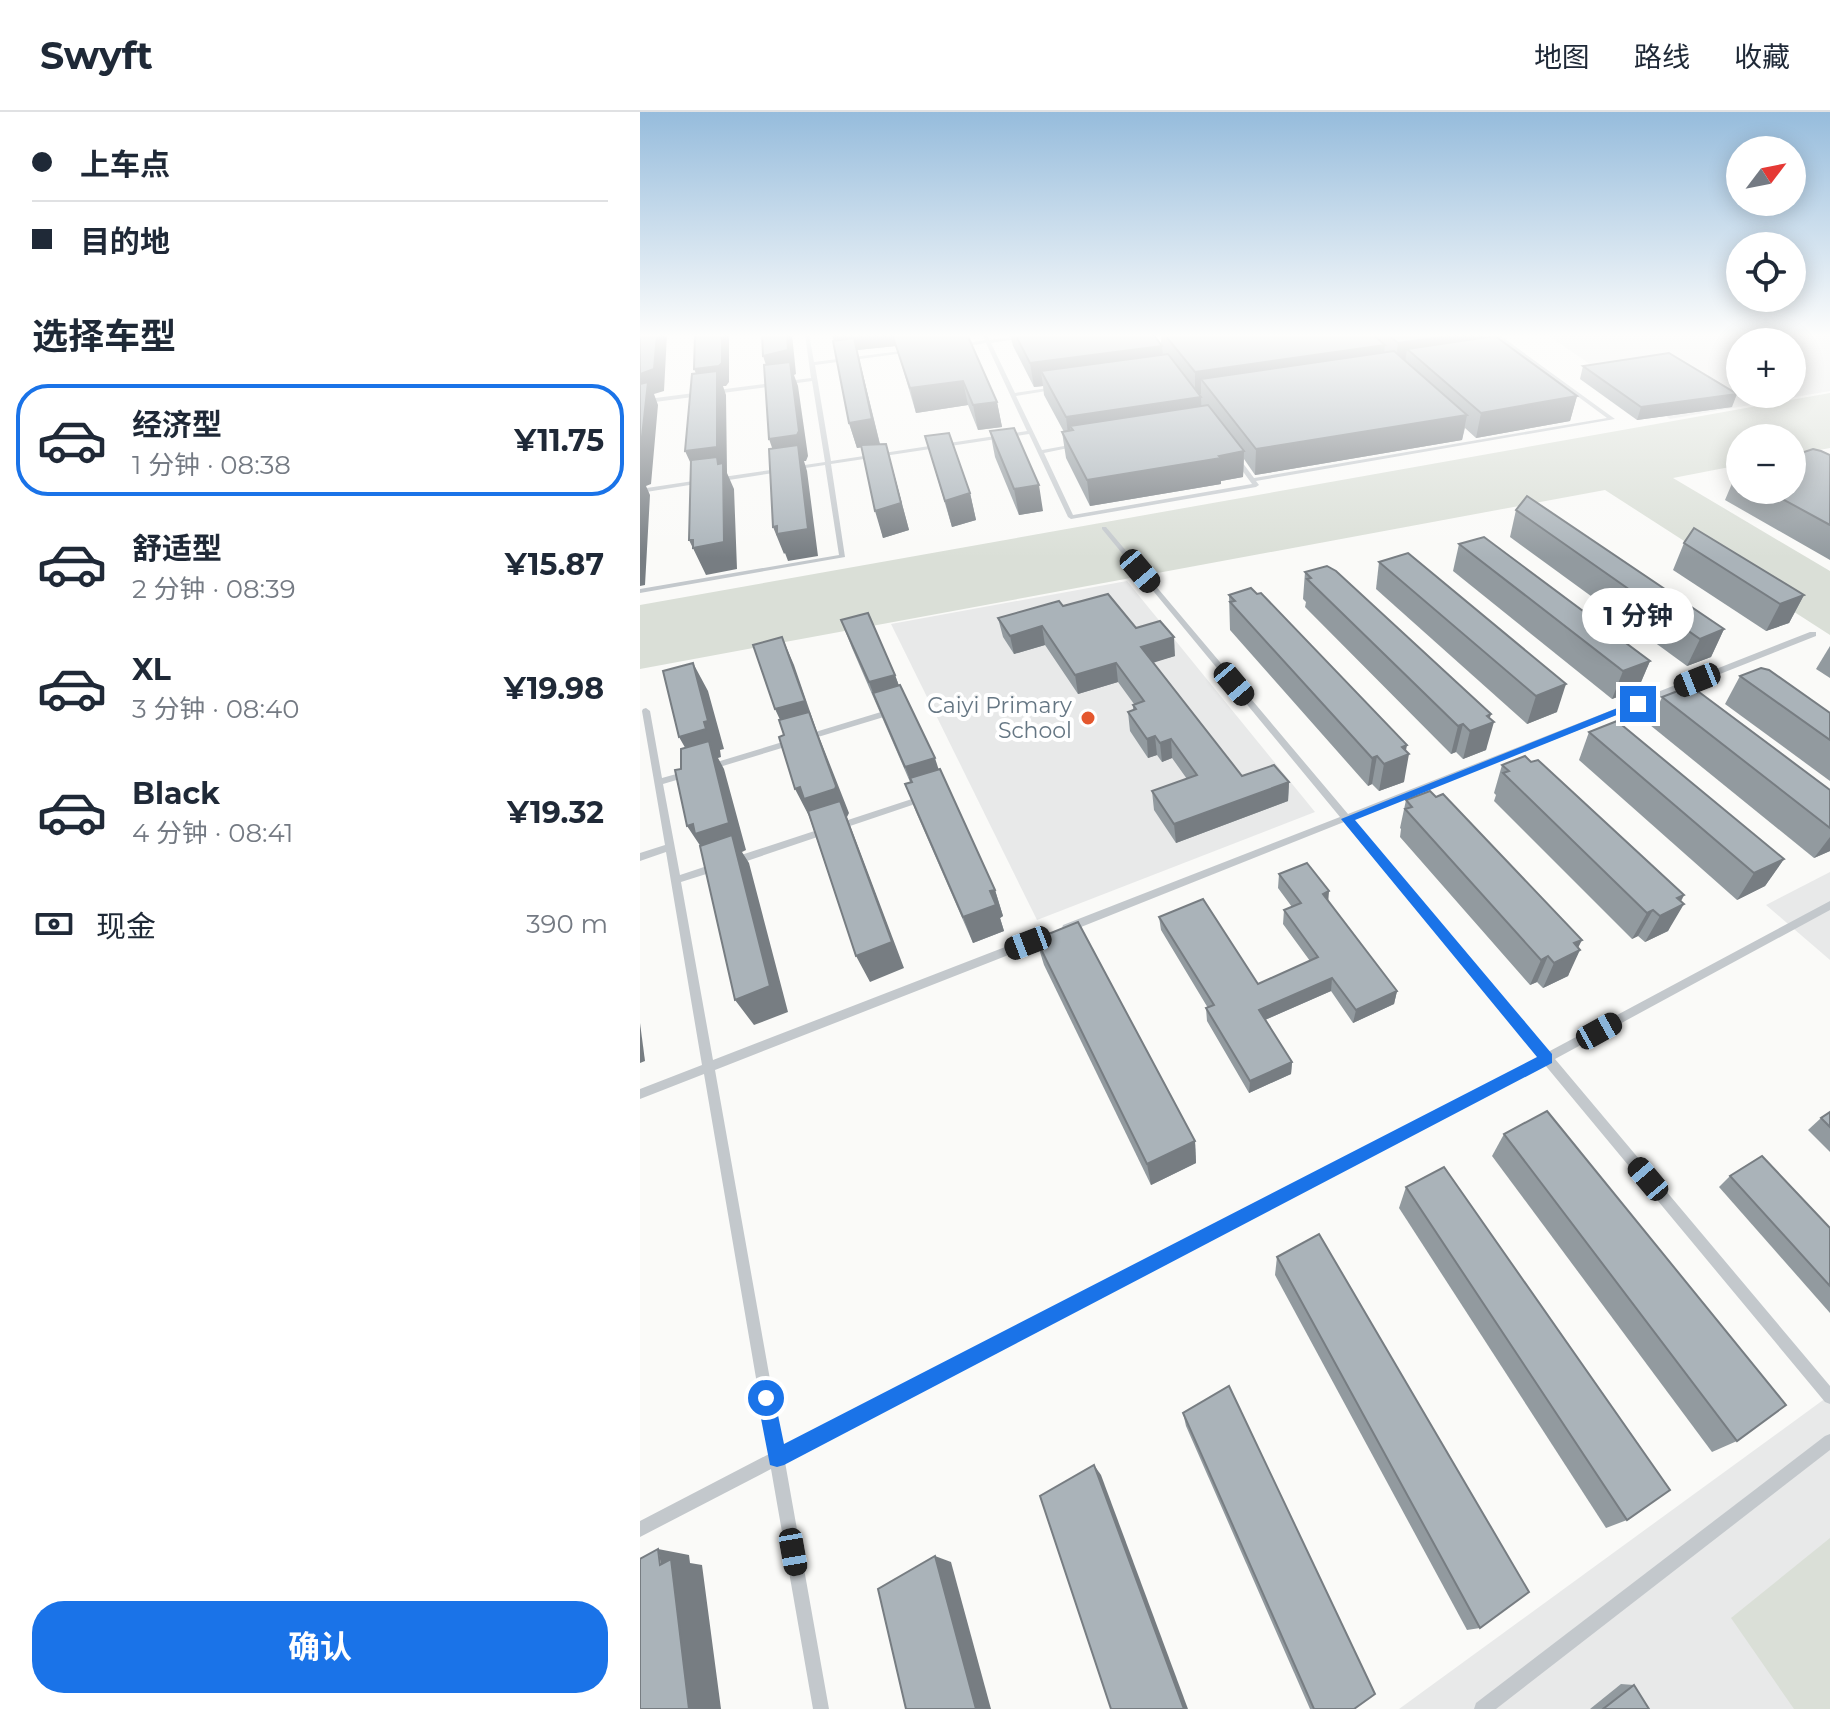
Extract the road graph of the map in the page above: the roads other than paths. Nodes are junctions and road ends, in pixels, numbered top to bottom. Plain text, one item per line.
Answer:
1 (819, 409) edge
2 (1020, 409) edge
3 (1598, 409) edge
4 (1031, 432) junction
5 (1463, 432) edge
6 (1474, 443) junction
7 (1087, 444) edge
8 (1228, 447) edge
9 (1040, 452) junction
10 (828, 463) junction
11 (1253, 480) junction
12 (640, 491) edge
13 (1104, 528) dead end
14 (640, 591) edge
15 (1813, 634) dead end
16 (910, 707) edge
17 (646, 711) dead end
18 (659, 782) junction
19 (931, 796) edge
20 (1347, 819) junction
21 (670, 847) junction
22 (640, 857) edge
23 (676, 880) junction
24 (1830, 905) edge
25 (1547, 1058) junction
26 (709, 1068) junction
27 (640, 1094) edge
28 (1830, 1397) edge
29 (1830, 1441) edge
30 (777, 1458) junction
31 (640, 1529) edge
32 (821, 1709) edge
33 (1482, 1709) edge

1 - 10 lane
2 - 4 lane
3 - 6 lane
4 - 9 lane
4 - 10 lane
5 - 6 lane
6 - 11 lane
7 - 9 lane
8 - 11 lane
9 - 11 lane
10 - 12 lane
10 - 14 lane
13 - 20 lane
15 - 20 lane
16 - 18 lane
17 - 18 lane
18 - 21 lane
19 - 23 lane
20 - 25 lane
20 - 26 lane
21 - 22 lane
21 - 23 lane
23 - 26 lane
24 - 25 lane
25 - 28 lane
25 - 30 lane
26 - 27 lane
26 - 30 lane
29 - 33 lane
30 - 31 lane
30 - 32 lane

